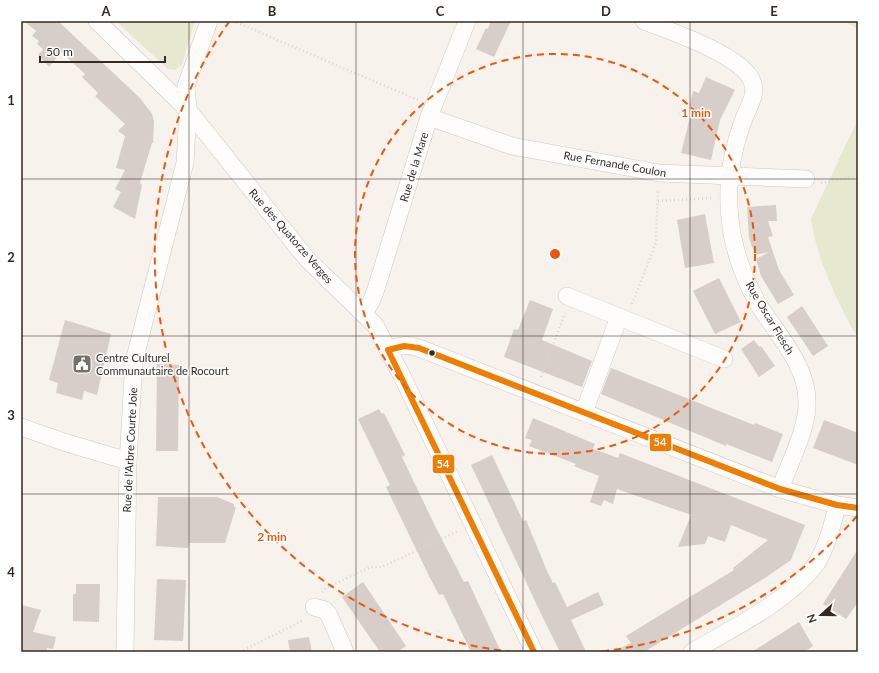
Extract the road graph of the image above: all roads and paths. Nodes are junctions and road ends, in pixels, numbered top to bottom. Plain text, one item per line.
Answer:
1 (97, 21) edge
2 (209, 21) edge
3 (233, 21) edge
4 (467, 21) edge
5 (644, 21) edge
6 (188, 110) junction
7 (431, 112) junction
8 (658, 174) junction
9 (729, 176) junction
10 (858, 176) edge
11 (806, 179) joint
12 (729, 196) junction
13 (658, 201) junction
14 (569, 297) joint
15 (364, 313) junction
16 (623, 318) junction
17 (388, 350) junction
18 (724, 359) dead end
19 (535, 393) junction
20 (584, 412) junction
21 (21, 427) edge
22 (128, 461) junction
23 (780, 488) junction
24 (837, 505) junction
25 (858, 508) edge
26 (472, 524) junction
27 (314, 607) junction
28 (125, 652) edge
29 (240, 652) edge
30 (346, 652) edge
31 (534, 652) edge
32 (692, 652) edge

1 - 6 street, Rue des Quatorze Verges
2 - 6 street, Rue de l'Arbre Courte Joie
3 - 7 path
4 - 7 street, Rue de la Mare
5 - 9 street, Rue Oscar Flesch
6 - 15 street, Rue des Quatorze Verges
6 - 22 street, Rue de l'Arbre Courte Joie
7 - 8 street, Rue Fernande Coulon
7 - 15 street, Rue de la Mare
8 - 9 street, Rue Fernande Coulon
8 - 13 path
9 - 11 street, Rue Fernande Coulon
9 - 12 street, Rue Oscar Flesch
10 - 11 path
12 - 13 path
12 - 23 street, Rue Oscar Flesch
13 - 16 path
14 - 16 street
14 - 19 path
15 - 17 street, Rue des Quatorze Verges
16 - 18 street
16 - 20 street
17 - 19 street
17 - 26 street, Rue des Quatorze Verges
19 - 20 street
20 - 23 street
21 - 22 street
22 - 28 street, Rue de l'Arbre Courte Joie
23 - 24 street
24 - 25 street
24 - 32 street
26 - 27 path
26 - 31 street, Rue des Quatorze Verges
27 - 29 path
27 - 30 street

